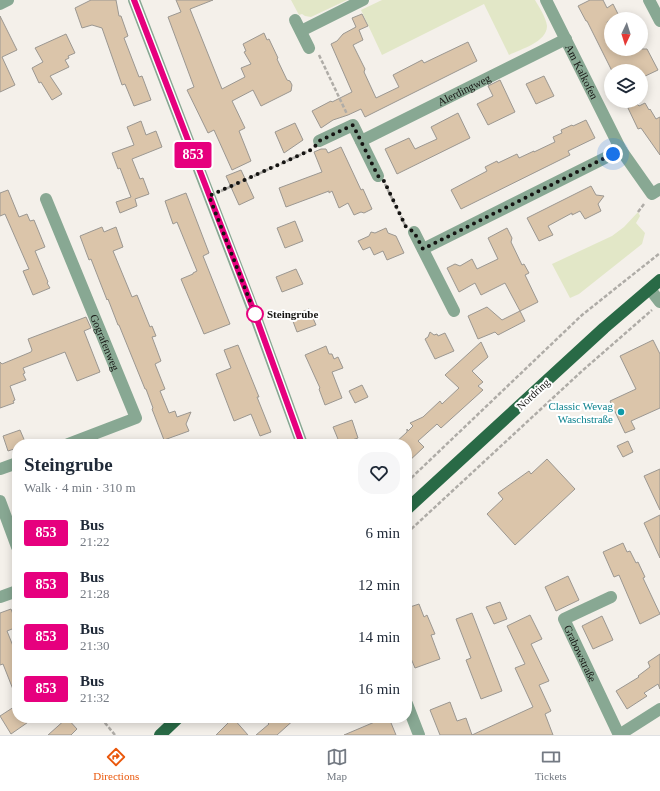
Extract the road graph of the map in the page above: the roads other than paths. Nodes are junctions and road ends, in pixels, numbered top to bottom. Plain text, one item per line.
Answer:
1 (8, 0) edge
2 (134, 0) edge
3 (364, 0) edge
4 (546, 0) edge
5 (649, 0) edge
6 (0, 4) edge
7 (660, 21) edge
8 (566, 39) junction
9 (309, 48) road end
10 (319, 141) road end
11 (361, 141) junction
12 (621, 150) junction
13 (378, 176) road end
14 (656, 192) edge
15 (46, 199) dead end
16 (414, 232) road end
17 (423, 249) junction
18 (660, 280) edge
19 (650, 289) junction
20 (657, 305) edge
21 (454, 311) dead end
22 (81, 439) edge
23 (300, 439) edge
24 (12, 465) edge
25 (0, 469) edge
26 (0, 501) edge
27 (412, 505) edge
28 (12, 533) edge
29 (12, 593) edge
30 (0, 597) edge
31 (611, 597) dead end
32 (660, 709) edge
33 (412, 718) edge
34 (173, 723) edge
35 (160, 735) edge
36 (418, 735) edge
37 (619, 735) edge

1 - 6 street
2 - 23 street
3 - 9 street
4 - 8 street, Am Kalkofen
5 - 7 street
8 - 11 street, Alerdingweg
8 - 12 street, Am Kalkofen
10 - 11 street
11 - 13 street
12 - 14 street, Am Kalkofen
12 - 17 street
15 - 22 street, Gografenweg
16 - 17 street
17 - 21 street
18 - 19 main road, Nordring
19 - 20 street
19 - 27 main road, Nordring
24 - 25 street
26 - 28 street
29 - 30 street
31 - 37 street, Grabowstraße
32 - 37 street
33 - 36 street
34 - 35 main road

